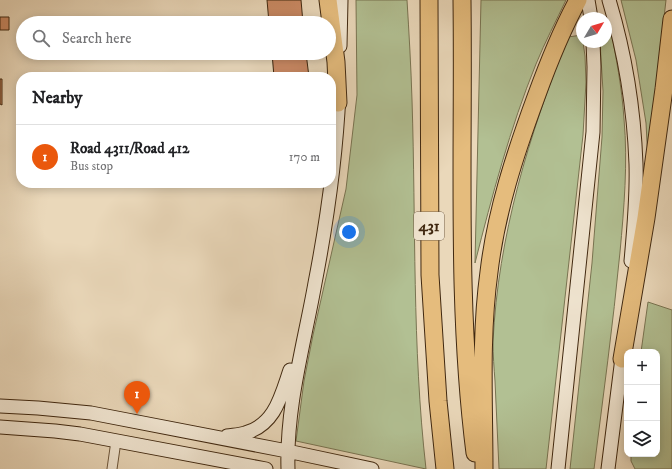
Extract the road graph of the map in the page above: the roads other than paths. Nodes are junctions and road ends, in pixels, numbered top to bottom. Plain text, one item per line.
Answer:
1 (328, 0) edge
2 (340, 0) edge
3 (418, 0) edge
4 (429, 0) edge
5 (462, 0) edge
6 (466, 0) edge
7 (588, 0) edge
8 (608, 0) edge
9 (574, 6) edge
10 (590, 12) edge
11 (330, 16) edge
12 (672, 19) edge
13 (463, 48) junction
14 (593, 48) edge
15 (336, 60) edge
16 (338, 102) junction
17 (336, 125) edge
18 (331, 188) edge
19 (429, 230) junction
20 (307, 322) junction
21 (622, 359) junction
22 (0, 406) edge
23 (0, 427) edge
24 (211, 438) junction
25 (612, 439) junction
26 (116, 441) junction
27 (287, 451) junction
28 (206, 459) junction
29 (480, 466) edge
30 (558, 466) edge
31 (112, 469) edge
32 (234, 469) edge
33 (266, 469) edge
34 (288, 469) edge
35 (372, 469) edge
36 (445, 469) edge
37 (608, 469) edge
38 (614, 469) edge

1 - 11 highway
2 - 16 main road
3 - 19 highway
4 - 19 highway, 431
5 - 13 highway, 431
6 - 13 highway
7 - 10 main road
8 - 21 main road
9 - 29 highway
12 - 21 highway
13 - 29 highway, 431
14 - 30 main road
15 - 16 highway
16 - 17 main road
18 - 20 main road
19 - 36 highway, 431
20 - 24 main road
20 - 27 main road
21 - 25 main road
22 - 24 main road
23 - 26 main road
24 - 27 main road
25 - 37 main road
25 - 38 main road
26 - 28 main road
26 - 31 street
27 - 34 main road
27 - 35 main road
28 - 32 main road
28 - 33 main road

